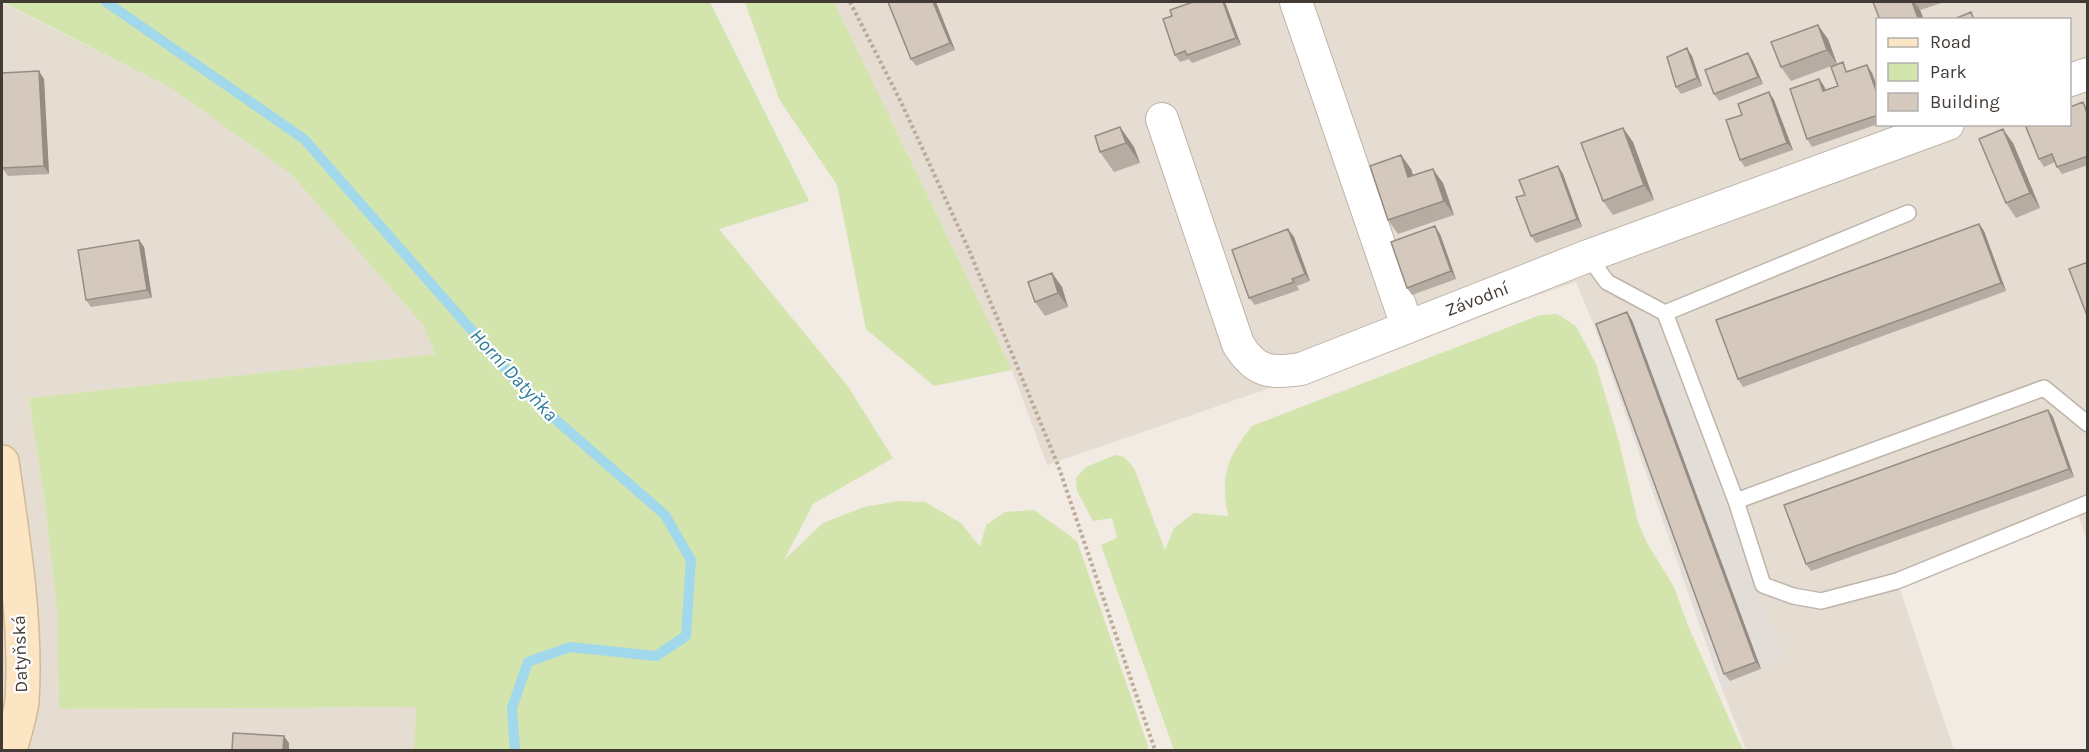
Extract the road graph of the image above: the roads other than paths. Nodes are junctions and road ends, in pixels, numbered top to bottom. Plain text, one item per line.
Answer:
1 (1296, 2) edge
2 (2088, 74) edge
3 (2071, 80) edge
4 (1162, 119) dead end
5 (1943, 126) edge
6 (1908, 213) dead end
7 (1588, 256) junction
8 (1665, 313) junction
9 (1407, 326) junction
10 (2088, 424) edge
11 (2, 462) edge
12 (1736, 501) junction
13 (2088, 503) edge
14 (12, 701) edge
15 (10, 750) edge

1 - 9 street
2 - 3 street
4 - 9 street, Závodní
5 - 7 street, Závodní
6 - 8 lane
7 - 8 lane
7 - 9 street, Závodní
8 - 12 lane
10 - 12 lane
11 - 14 main road, Datyňská
12 - 13 lane
14 - 15 main road, Datyňská

